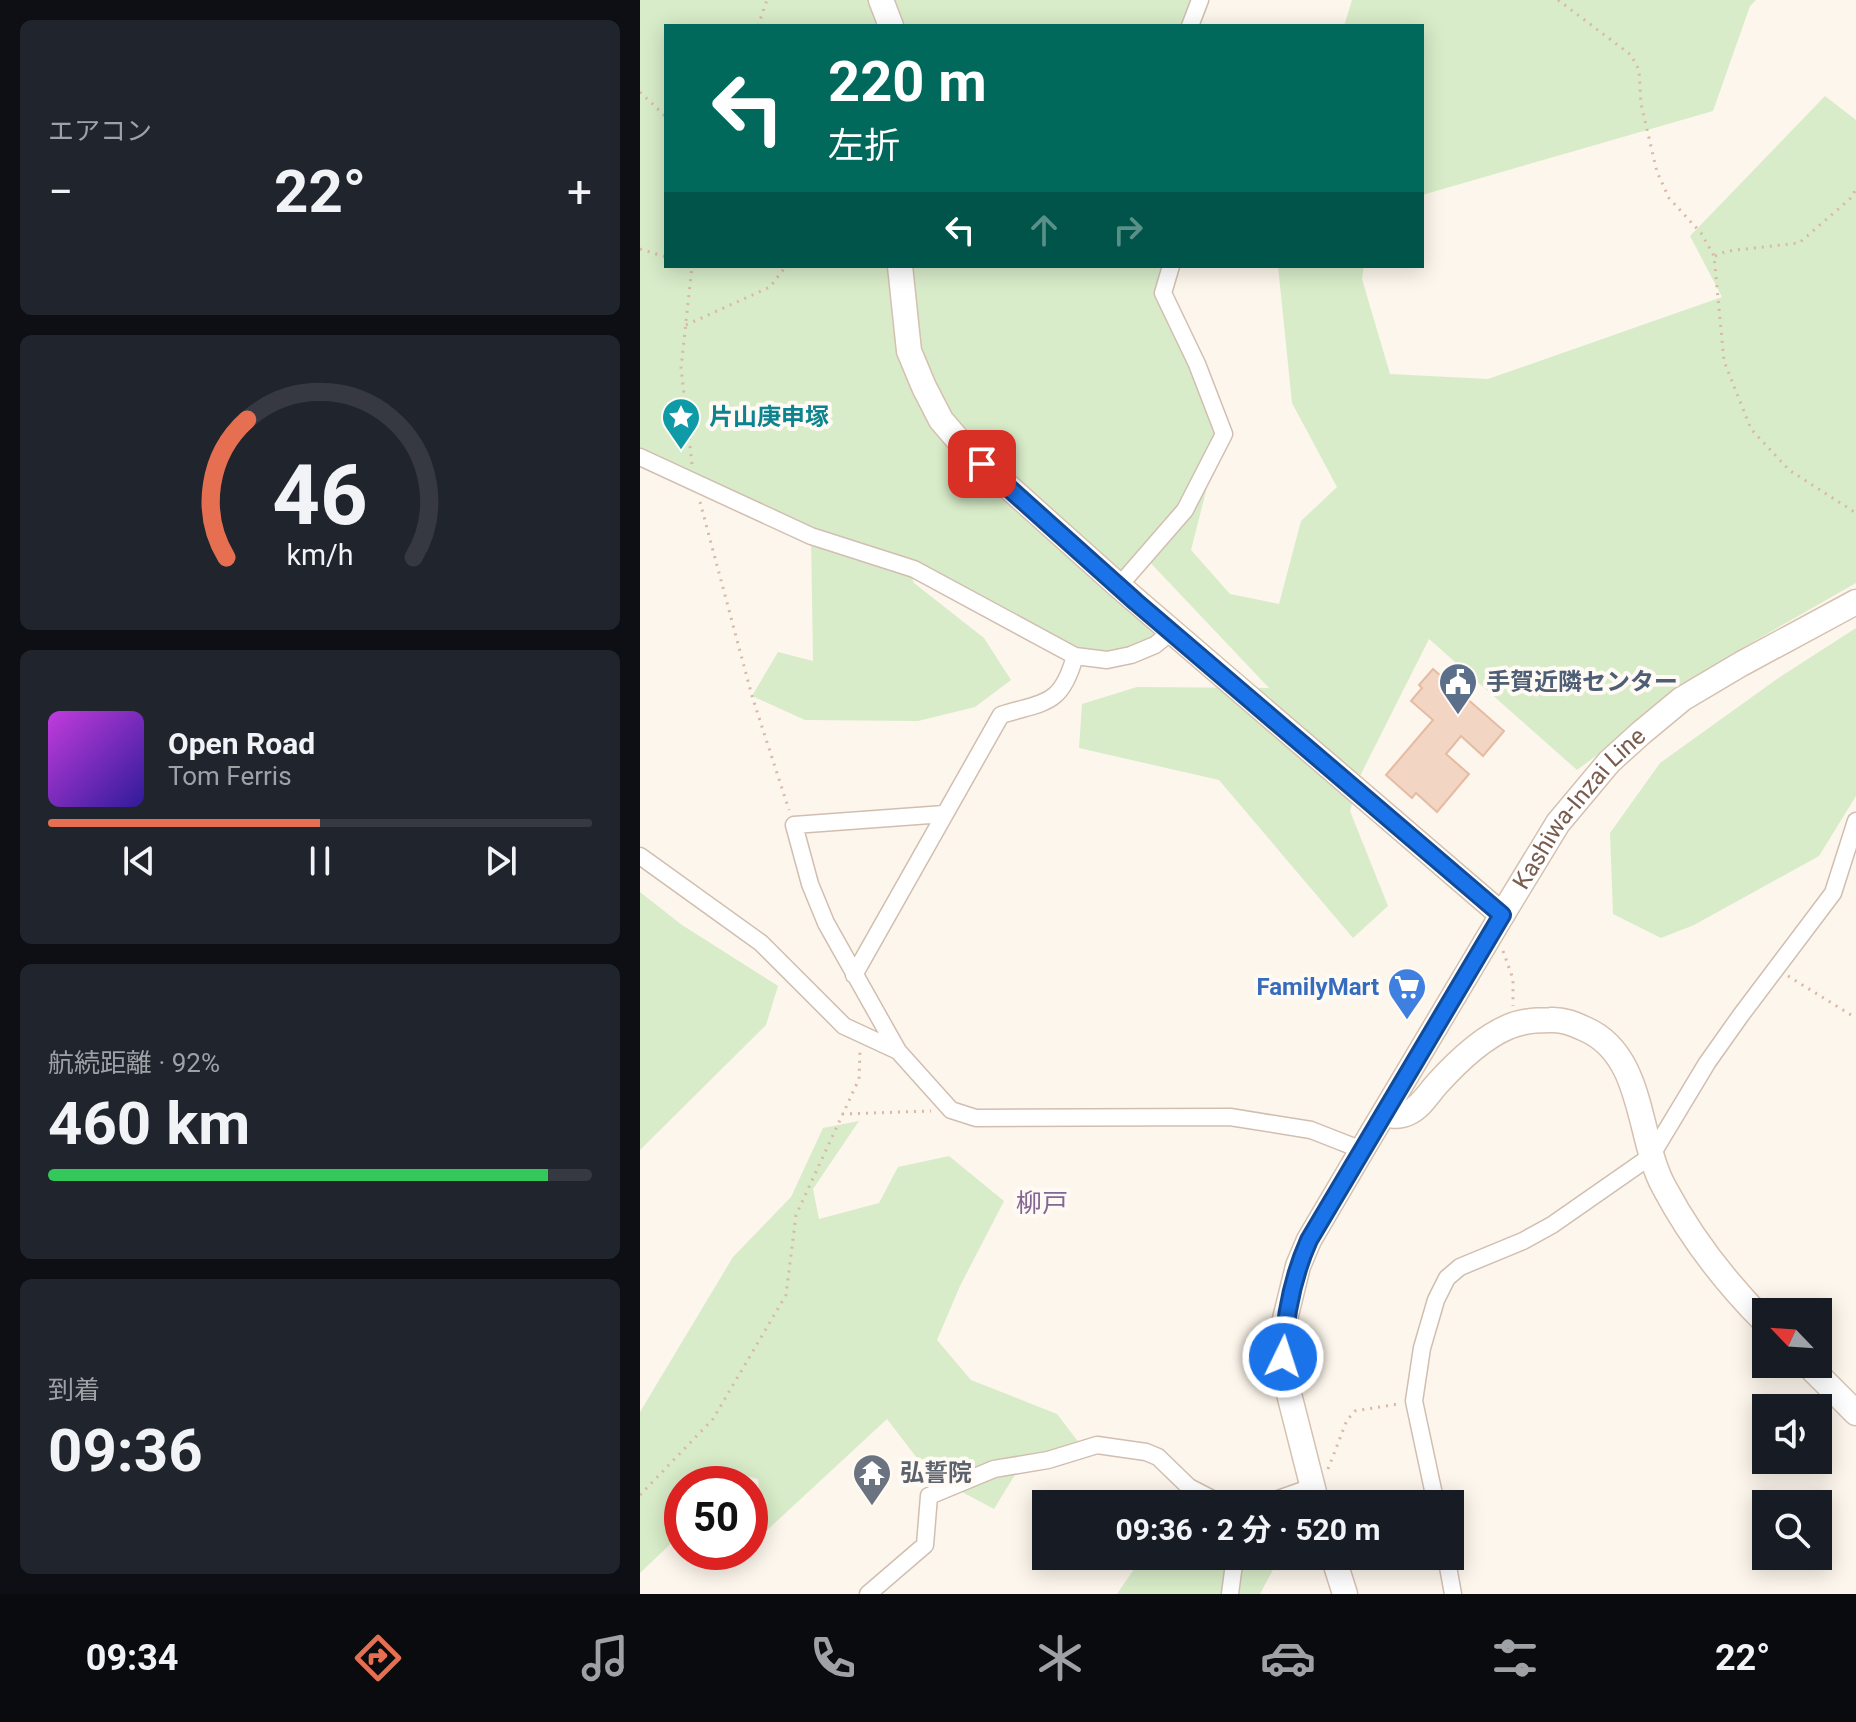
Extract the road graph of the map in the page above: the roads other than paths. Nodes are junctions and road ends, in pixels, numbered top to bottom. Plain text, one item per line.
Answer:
1 (881, 0) edge
2 (1200, 0) edge
3 (890, 24) edge
4 (1191, 24) edge
5 (900, 268) edge
6 (1170, 268) edge
7 (640, 457) edge
8 (1119, 586) junction
9 (1856, 602) edge
10 (1171, 632) junction
11 (1075, 656) junction
12 (944, 814) junction
13 (1856, 821) edge
14 (640, 856) edge
15 (1497, 922) junction
16 (854, 975) junction
17 (898, 1051) junction
18 (1384, 1114) junction
19 (1362, 1150) junction
20 (1651, 1156) junction
21 (1752, 1309) edge
22 (1821, 1378) edge
23 (1856, 1413) edge
24 (1195, 1490) edge
25 (1313, 1490) edge
26 (1433, 1490) edge
27 (1233, 1570) edge
28 (1337, 1570) edge
29 (1449, 1570) edge
30 (868, 1594) edge
31 (1230, 1594) edge
32 (1345, 1594) edge
33 (1453, 1594) edge

1 - 3 street
2 - 4 street
5 - 8 street
6 - 8 street
7 - 11 street
8 - 10 street
9 - 15 street, Kashiwa-Inzai Line
10 - 11 street
10 - 15 street
11 - 12 street
12 - 16 street
12 - 16 street
13 - 20 street
14 - 17 street
15 - 18 street, Kashiwa-Inzai Line
16 - 17 street
17 - 19 street
18 - 19 street, Kashiwa-Inzai Line
18 - 20 street
19 - 25 street, Kashiwa-Inzai Line
20 - 21 street
20 - 26 street
22 - 23 street
24 - 30 street
27 - 31 street
28 - 32 street
29 - 33 street

